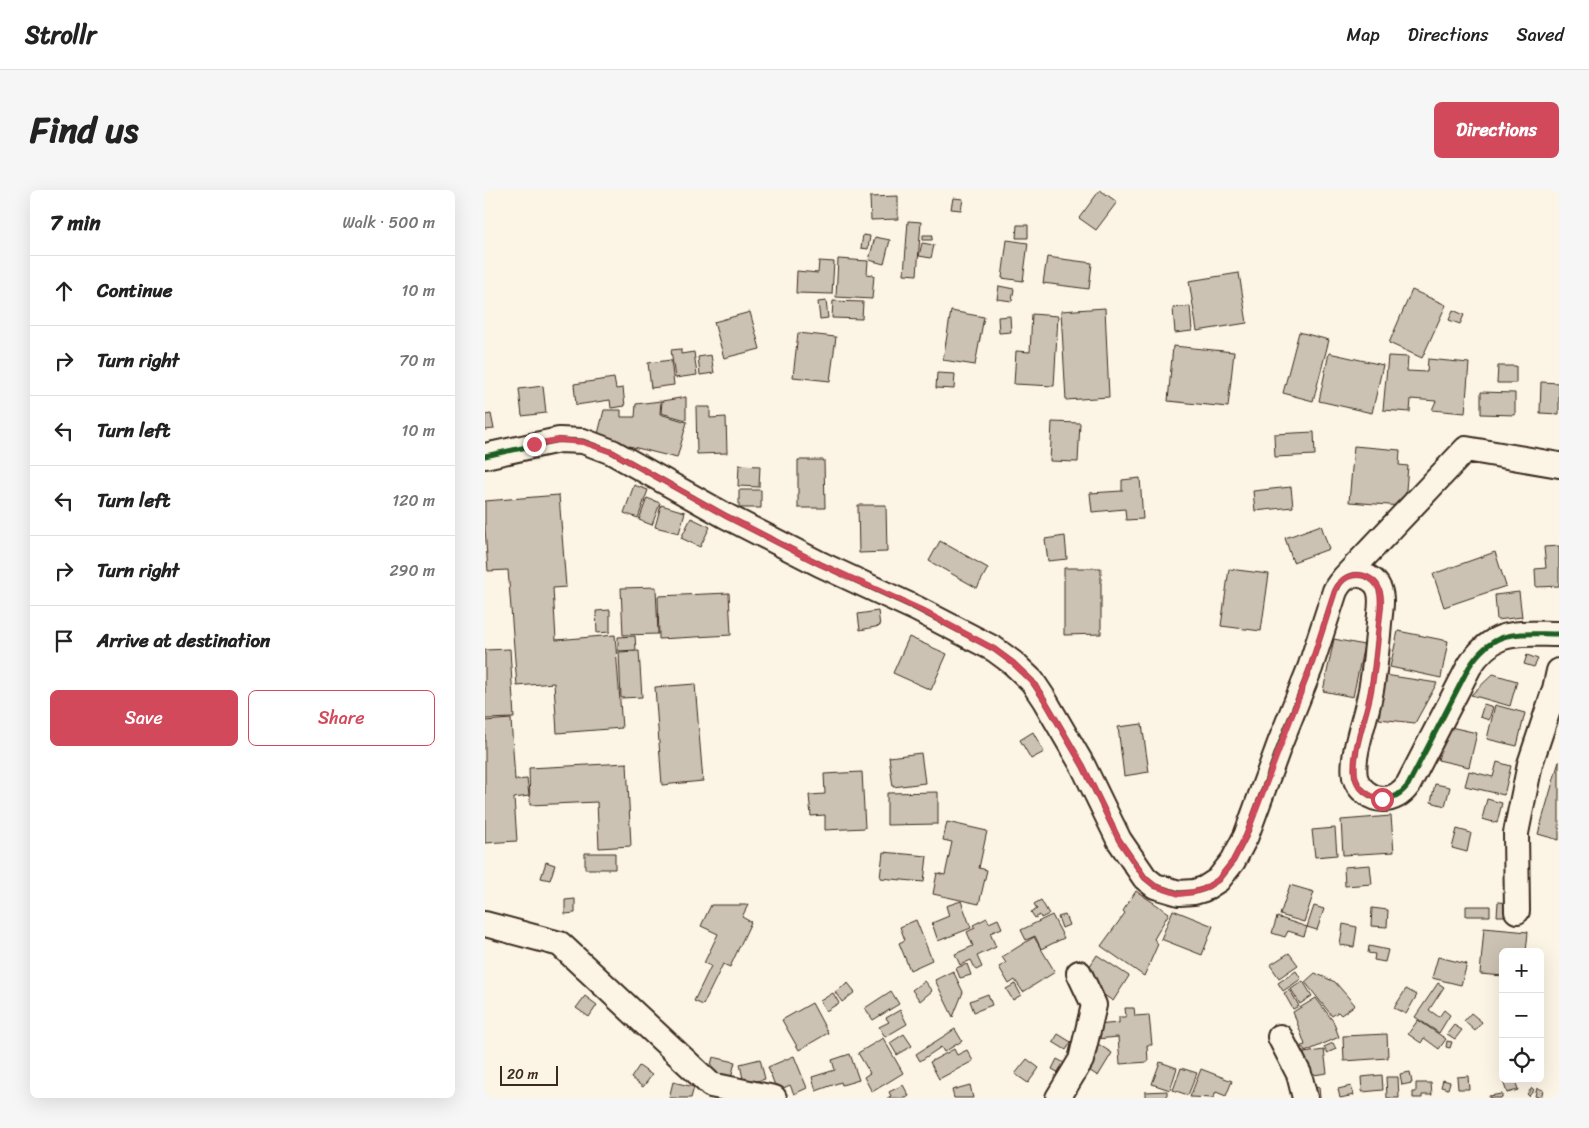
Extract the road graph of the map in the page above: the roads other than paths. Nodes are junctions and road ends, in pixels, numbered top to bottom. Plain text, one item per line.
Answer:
1 (485, 456) edge
2 (1559, 465) edge
3 (1345, 578) junction
4 (1559, 634) edge
5 (1559, 671) edge
6 (1517, 911) dead end
7 (485, 924) edge
8 (1079, 974) dead end
9 (1280, 1037) dead end
10 (774, 1098) edge
11 (1058, 1098) edge
12 (1305, 1098) edge

1 - 3 street
2 - 3 street
3 - 4 street
5 - 6 street
7 - 10 street
8 - 11 street
9 - 12 street

